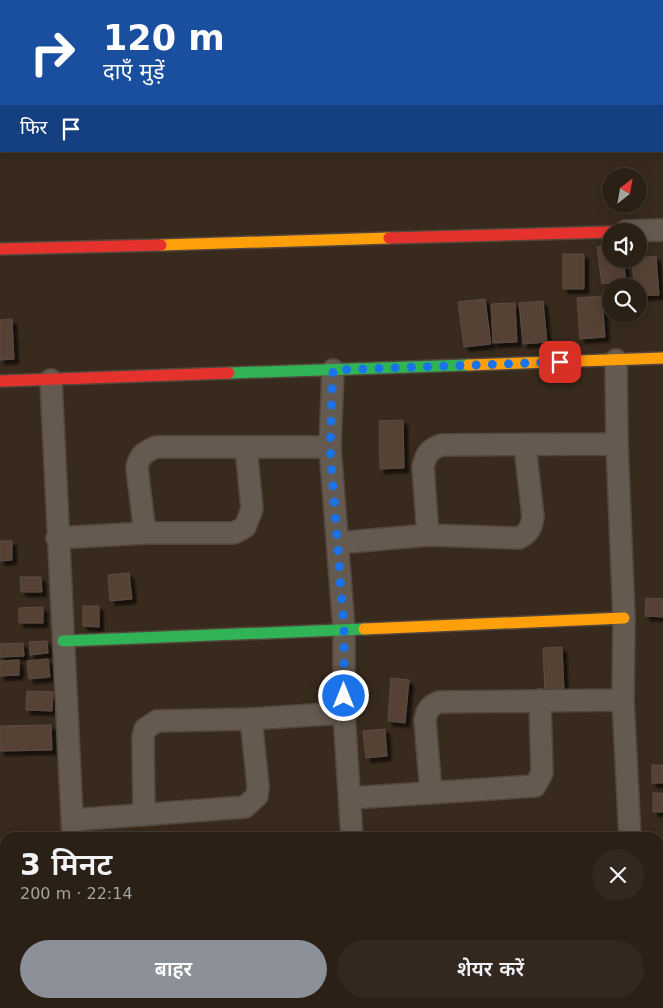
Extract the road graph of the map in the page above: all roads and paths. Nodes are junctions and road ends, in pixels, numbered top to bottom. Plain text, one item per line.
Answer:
1 (647, 230) edge
2 (663, 230) edge
3 (602, 232) edge
4 (0, 249) edge
5 (663, 358) edge
6 (616, 360) junction
7 (333, 370) junction
8 (51, 380) junction
9 (0, 381) edge
10 (617, 444) junction
11 (525, 446) junction
12 (246, 447) junction
13 (330, 447) junction
14 (145, 533) junction
15 (428, 535) junction
16 (57, 538) junction
17 (338, 543) junction
18 (624, 618) junction
19 (344, 629) junction
20 (64, 641) junction
21 (540, 700) junction
22 (623, 700) junction
23 (344, 713) junction
24 (251, 719) junction
25 (431, 793) junction
26 (351, 798) junction
27 (144, 815) junction
28 (73, 829) edge
29 (352, 832) edge
30 (630, 832) edge

1 - 2 street
3 - 4 street
5 - 6 street
6 - 7 street
6 - 10 street
7 - 8 street
7 - 13 street
8 - 9 street
8 - 16 street
10 - 11 street
10 - 18 street
11 - 15 street
11 - 15 street
12 - 13 street
12 - 14 street
12 - 14 street
13 - 17 street
14 - 16 street
15 - 17 street
16 - 20 street
17 - 19 street
18 - 19 street
18 - 22 street
19 - 20 street
19 - 23 street
20 - 28 street
21 - 22 street
21 - 25 street
21 - 25 street
22 - 30 street
23 - 24 street
23 - 26 street
24 - 27 street
24 - 27 street
25 - 26 street
26 - 29 street
27 - 28 street

